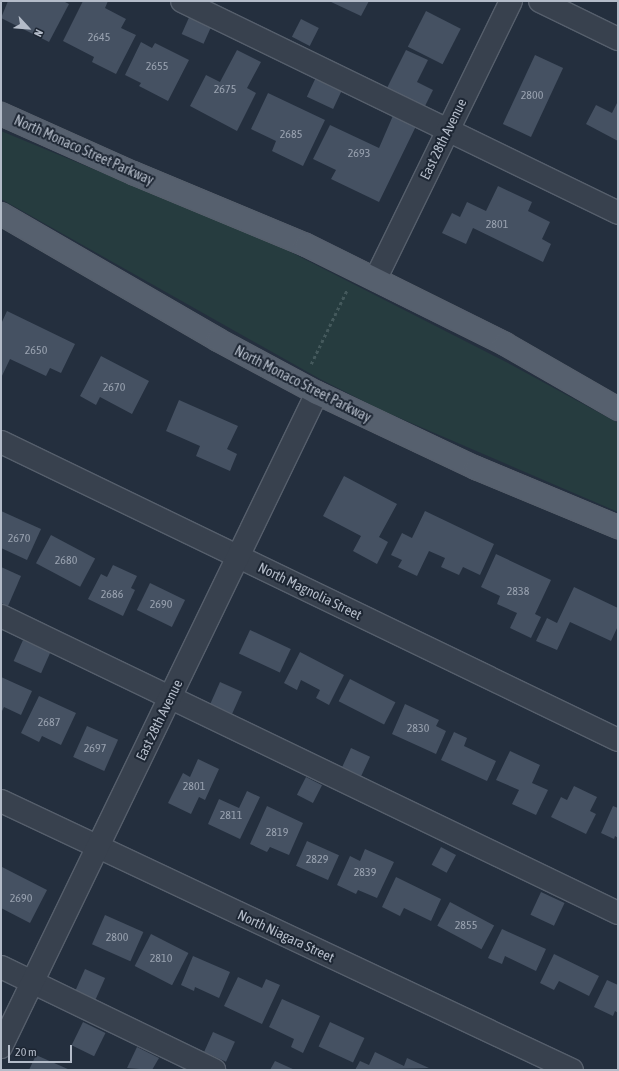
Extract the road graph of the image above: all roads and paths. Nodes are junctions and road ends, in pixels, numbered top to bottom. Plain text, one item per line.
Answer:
1 (182, 1) edge
2 (511, 1) edge
3 (540, 1) edge
4 (618, 39) edge
5 (1, 114) edge
6 (448, 130) junction
7 (618, 213) edge
8 (1, 214) edge
9 (356, 269) junction
10 (376, 278) junction
11 (309, 389) junction
12 (618, 409) edge
13 (1, 442) edge
14 (618, 527) edge
15 (238, 556) junction
16 (1, 616) edge
17 (170, 698) junction
18 (618, 740) edge
19 (1, 801) edge
20 (97, 848) junction
21 (618, 914) edge
22 (1, 968) edge
23 (32, 982) junction
24 (1, 1047) edge
25 (214, 1070) edge
26 (572, 1070) edge

1 - 6 street
2 - 6 street, East 28th Avenue
3 - 4 street
5 - 9 main road, North Monaco Street Parkway
6 - 7 street
6 - 10 street, East 28th Avenue
8 - 11 main road, North Monaco Street Parkway
9 - 10 main road, North Monaco Street Parkway
9 - 11 path
10 - 12 main road, North Monaco Street Parkway
11 - 14 main road, North Monaco Street Parkway
11 - 15 street, East 28th Avenue
13 - 15 street, North Magnolia Street
15 - 17 street, East 28th Avenue
15 - 18 street, North Magnolia Street
16 - 17 street
17 - 20 street, East 28th Avenue
17 - 21 street
19 - 20 street, North Niagara Street
20 - 23 street, East 28th Avenue
20 - 26 street, North Niagara Street
22 - 23 street
23 - 24 street, East 28th Avenue
23 - 25 street

